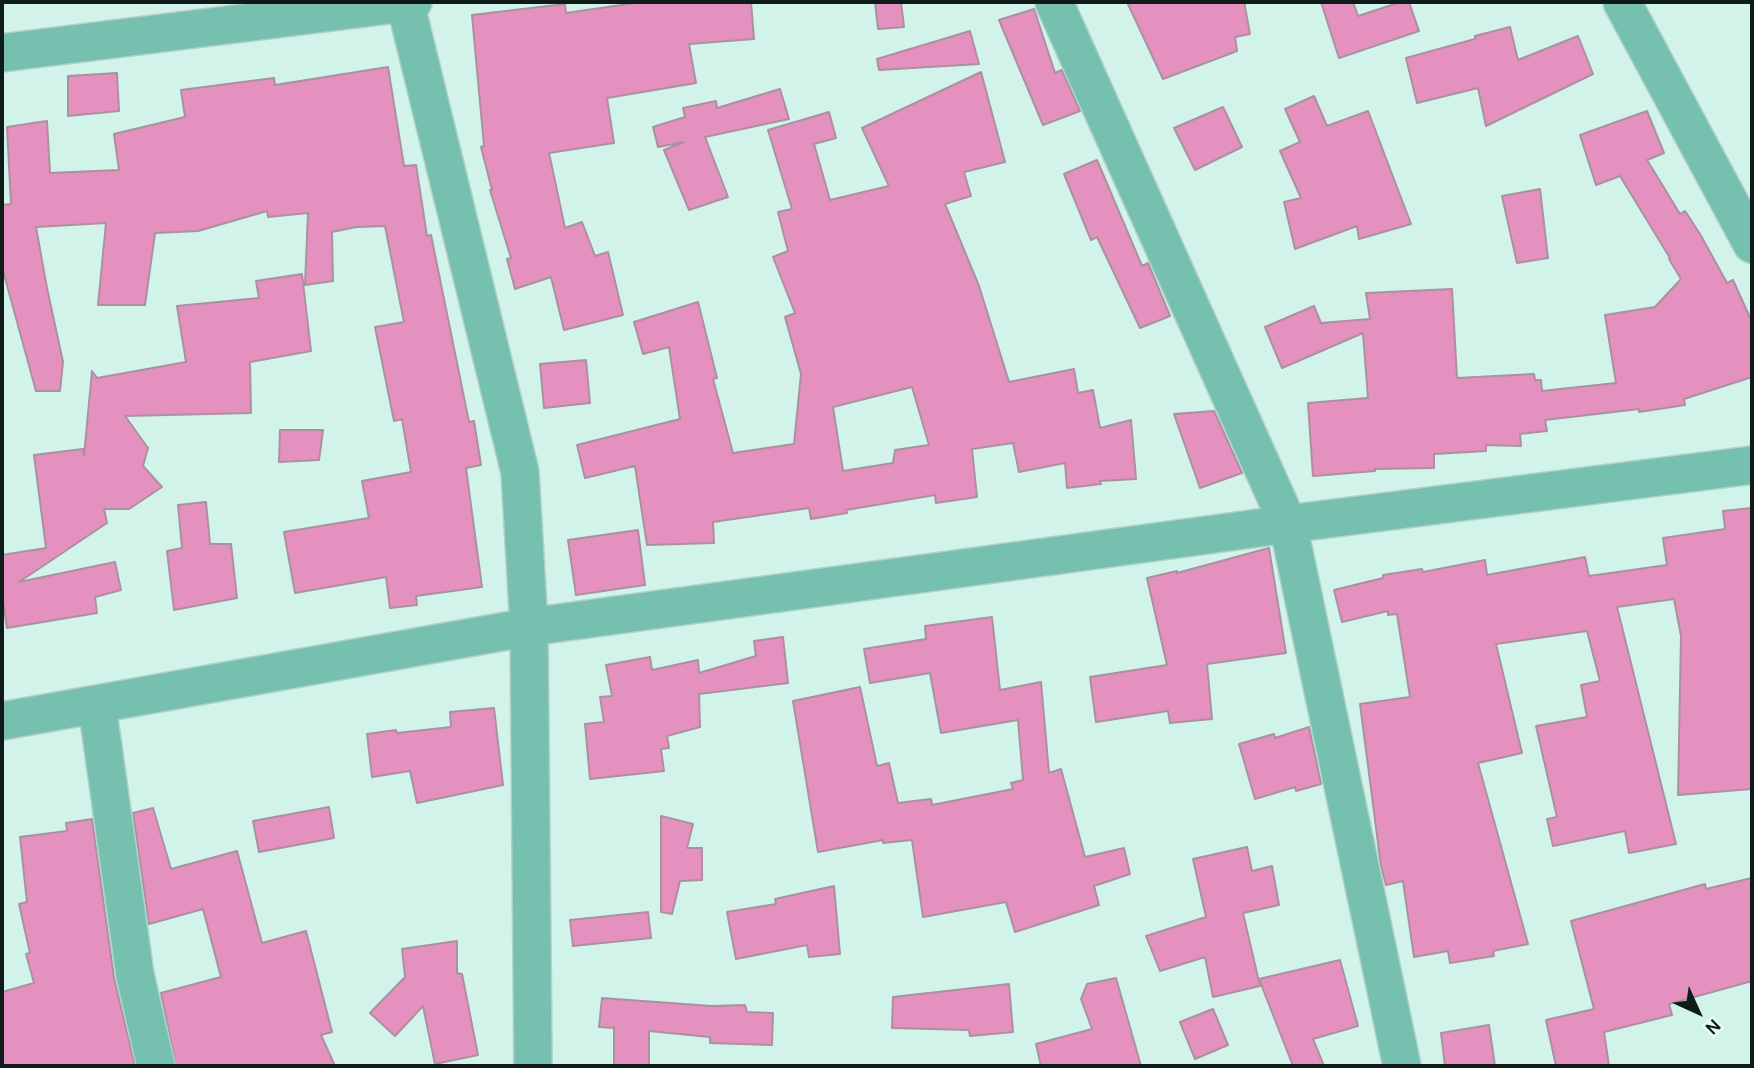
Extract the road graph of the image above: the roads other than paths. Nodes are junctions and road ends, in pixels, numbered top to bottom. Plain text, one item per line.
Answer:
1 (408, 2) edge
2 (1054, 2) edge
3 (1622, 2) edge
4 (2, 53) edge
5 (1752, 244) edge
6 (1752, 465) edge
7 (1288, 524) junction
8 (528, 626) junction
9 (97, 705) junction
10 (2, 721) edge
11 (156, 1066) edge
12 (534, 1066) edge
13 (1402, 1066) edge

1 - 4 street
1 - 8 street
2 - 7 street
3 - 5 street
6 - 7 street
7 - 8 street
7 - 13 street
8 - 9 street
8 - 12 street
9 - 10 street
9 - 11 street

